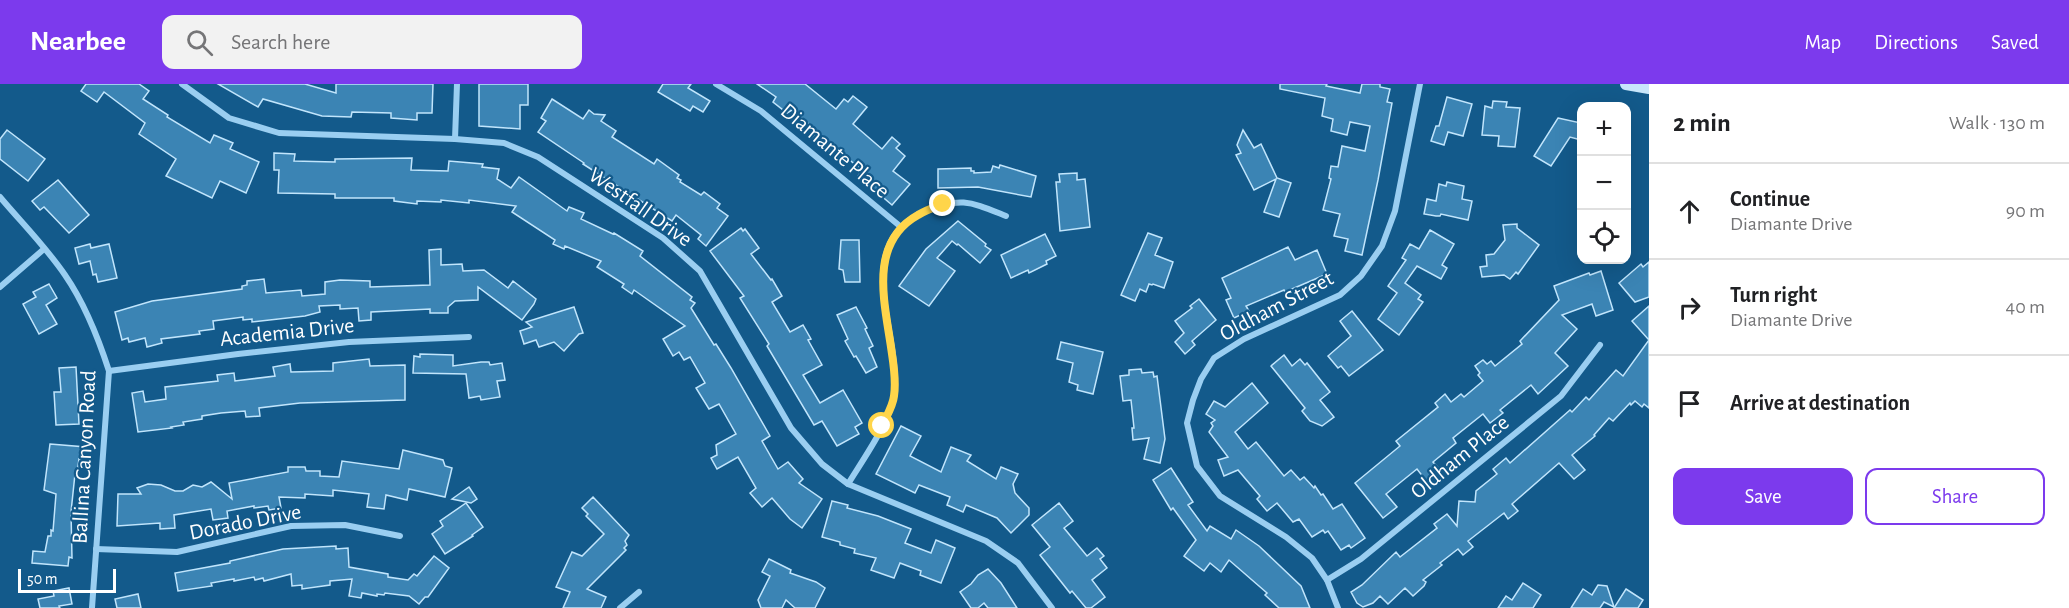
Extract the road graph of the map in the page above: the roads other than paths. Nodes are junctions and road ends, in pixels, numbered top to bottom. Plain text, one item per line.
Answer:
1 (182, 84) edge
2 (457, 84) edge
3 (716, 84) edge
4 (1420, 84) edge
5 (1626, 84) edge
6 (1649, 88) edge
7 (454, 139) junction
8 (0, 197) edge
9 (1006, 216) dead end
10 (901, 227) junction
11 (44, 249) junction
12 (0, 287) edge
13 (469, 337) dead end
14 (1600, 345) dead end
15 (109, 371) junction
16 (848, 484) junction
17 (400, 536) dead end
18 (96, 549) junction
19 (1327, 580) junction
20 (639, 592) dead end
21 (92, 608) edge
22 (620, 608) edge
23 (1052, 608) edge
24 (1338, 608) edge

1 - 7 street, Westfall Drive
2 - 7 street
3 - 10 street, Diamante Place
4 - 19 street, Oldham Street
5 - 6 main road
7 - 16 street, Westfall Drive
8 - 11 street, Ballina Canyon Road
9 - 10 street
10 - 16 street
11 - 12 street
11 - 15 street, Ballina Canyon Road
13 - 15 street, Academia Drive
14 - 19 street, Oldham Place
15 - 18 street, Ballina Canyon Road
16 - 23 street, Westfall Drive
17 - 18 street, Dorado Drive
18 - 21 street, Ballina Canyon Road
19 - 24 street, Oldham Street
20 - 22 street

